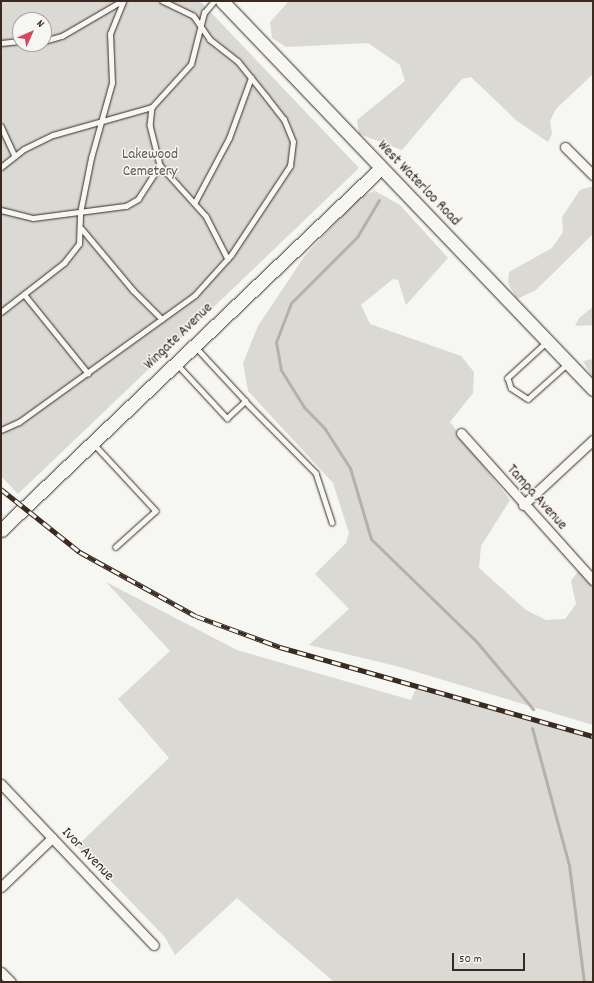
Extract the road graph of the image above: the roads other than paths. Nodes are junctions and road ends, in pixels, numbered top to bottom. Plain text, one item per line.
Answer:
1 (122, 1) edge
2 (162, 1) edge
3 (214, 1) edge
4 (222, 1) edge
5 (201, 30) junction
6 (52, 39) edge
7 (12, 42) edge
8 (1, 43) edge
9 (251, 78) junction
10 (152, 107) junction
11 (102, 122) junction
12 (1, 126) edge
13 (565, 147) dead end
14 (15, 156) junction
15 (160, 165) junction
16 (1, 168) edge
17 (380, 169) junction
18 (593, 175) edge
19 (195, 202) junction
20 (1, 210) edge
21 (80, 213) junction
22 (82, 229) junction
23 (228, 259) junction
24 (24, 294) junction
25 (1, 312) edge
26 (162, 319) junction
27 (547, 341) junction
28 (194, 346) junction
29 (176, 363) junction
30 (568, 363) junction
31 (88, 372) junction
32 (593, 389) edge
33 (246, 401) junction
34 (1, 430) edge
35 (461, 433) dead end
36 (593, 440) edge
37 (92, 443) junction
38 (523, 505) junction
39 (332, 522) dead end
40 (1, 530) edge
41 (116, 547) dead end
42 (593, 580) edge
43 (1, 784) edge
44 (52, 838) junction
45 (1, 887) edge
46 (154, 945) dead end
47 (1, 972) edge
48 (11, 982) edge

1 - 6 lane
1 - 11 lane
2 - 5 lane
3 - 5 lane
4 - 17 main road, West Waterloo Road
5 - 9 lane
5 - 10 lane
7 - 8 lane
9 - 19 lane
9 - 23 lane
10 - 11 lane
10 - 15 lane
11 - 14 lane
11 - 21 lane
12 - 14 lane
13 - 18 street
14 - 16 lane
15 - 19 lane
15 - 21 lane
17 - 27 main road, West Waterloo Road
17 - 28 main road, Wingate Avenue
19 - 23 lane
20 - 21 lane
21 - 22 lane
22 - 24 lane
22 - 26 lane
23 - 26 lane
24 - 25 lane
24 - 31 lane
26 - 31 lane
27 - 30 main road, West Waterloo Road
27 - 30 lane
28 - 29 main road, Wingate Avenue
28 - 33 lane
29 - 33 lane
29 - 37 main road, Wingate Avenue
30 - 32 main road, West Waterloo Road
31 - 34 lane
33 - 39 lane
35 - 38 street, Tampa Avenue
36 - 38 street
37 - 40 main road, Wingate Avenue
37 - 41 lane
38 - 42 street, Tampa Avenue
43 - 44 street, Ivor Avenue
44 - 45 street
44 - 46 street, Ivor Avenue
47 - 48 street

